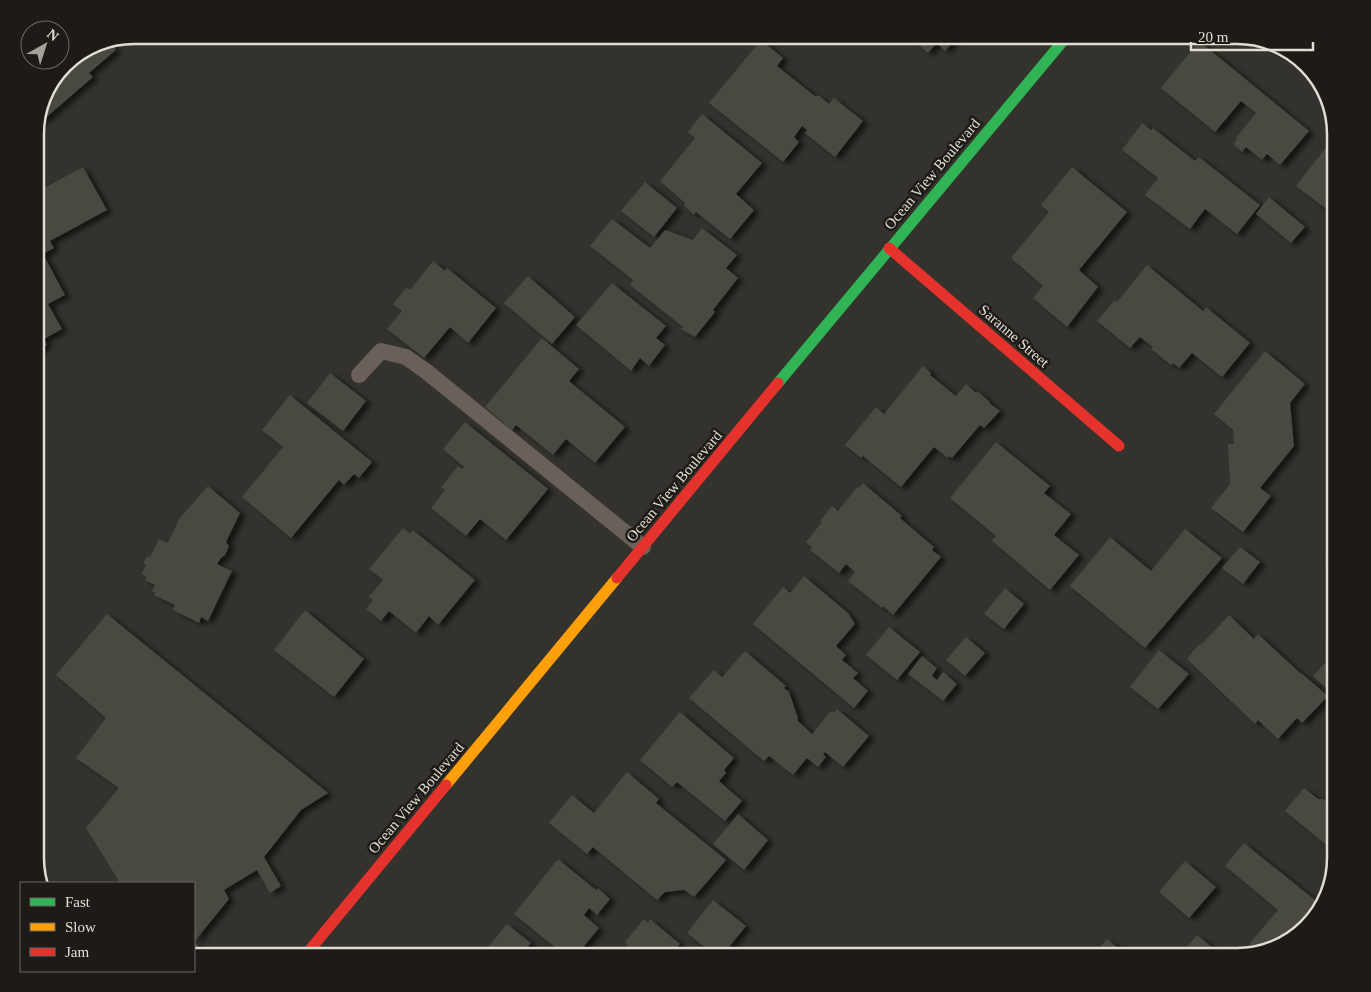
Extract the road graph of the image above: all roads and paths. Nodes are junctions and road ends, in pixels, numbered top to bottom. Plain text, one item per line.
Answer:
1 (1060, 44) edge
2 (889, 248) junction
3 (359, 375) dead end
4 (1119, 446) dead end
5 (643, 547) junction
6 (311, 948) edge

1 - 2 street, Ocean View Boulevard
2 - 4 street, Saranne Street
2 - 5 street, Ocean View Boulevard
3 - 5 lane
5 - 6 street, Ocean View Boulevard

